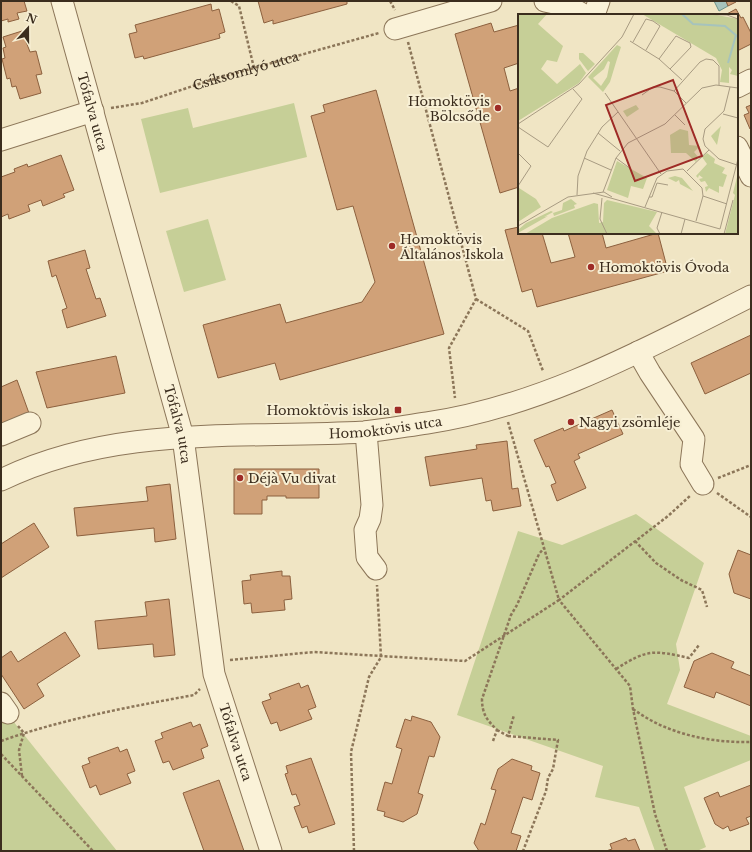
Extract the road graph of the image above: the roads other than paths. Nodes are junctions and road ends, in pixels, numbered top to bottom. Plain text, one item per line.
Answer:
1 (62, 1) edge
2 (491, 1) edge
3 (545, 1) edge
4 (599, 1) edge
5 (582, 14) edge
6 (594, 14) edge
7 (400, 27) road end
8 (751, 80) edge
9 (738, 86) edge
10 (93, 111) junction
11 (1, 140) edge
12 (738, 149) edge
13 (751, 176) edge
14 (751, 296) edge
15 (638, 352) junction
16 (30, 423) dead end
17 (366, 432) junction
18 (1, 435) edge
19 (183, 437) junction
20 (1, 480) edge
21 (703, 484) road end
22 (376, 569) road end
23 (271, 851) edge

1 - 10 street, Tófalva utca
2 - 7 street
3 - 5 street
4 - 6 street
8 - 9 street
10 - 11 street
10 - 19 street, Tófalva utca
12 - 13 street
14 - 15 street, Homoktövis utca
15 - 17 street, Homoktövis utca
15 - 21 street
16 - 18 street
17 - 19 street, Homoktövis utca
17 - 22 street
19 - 20 street, Homoktövis utca
19 - 23 street, Tófalva utca

